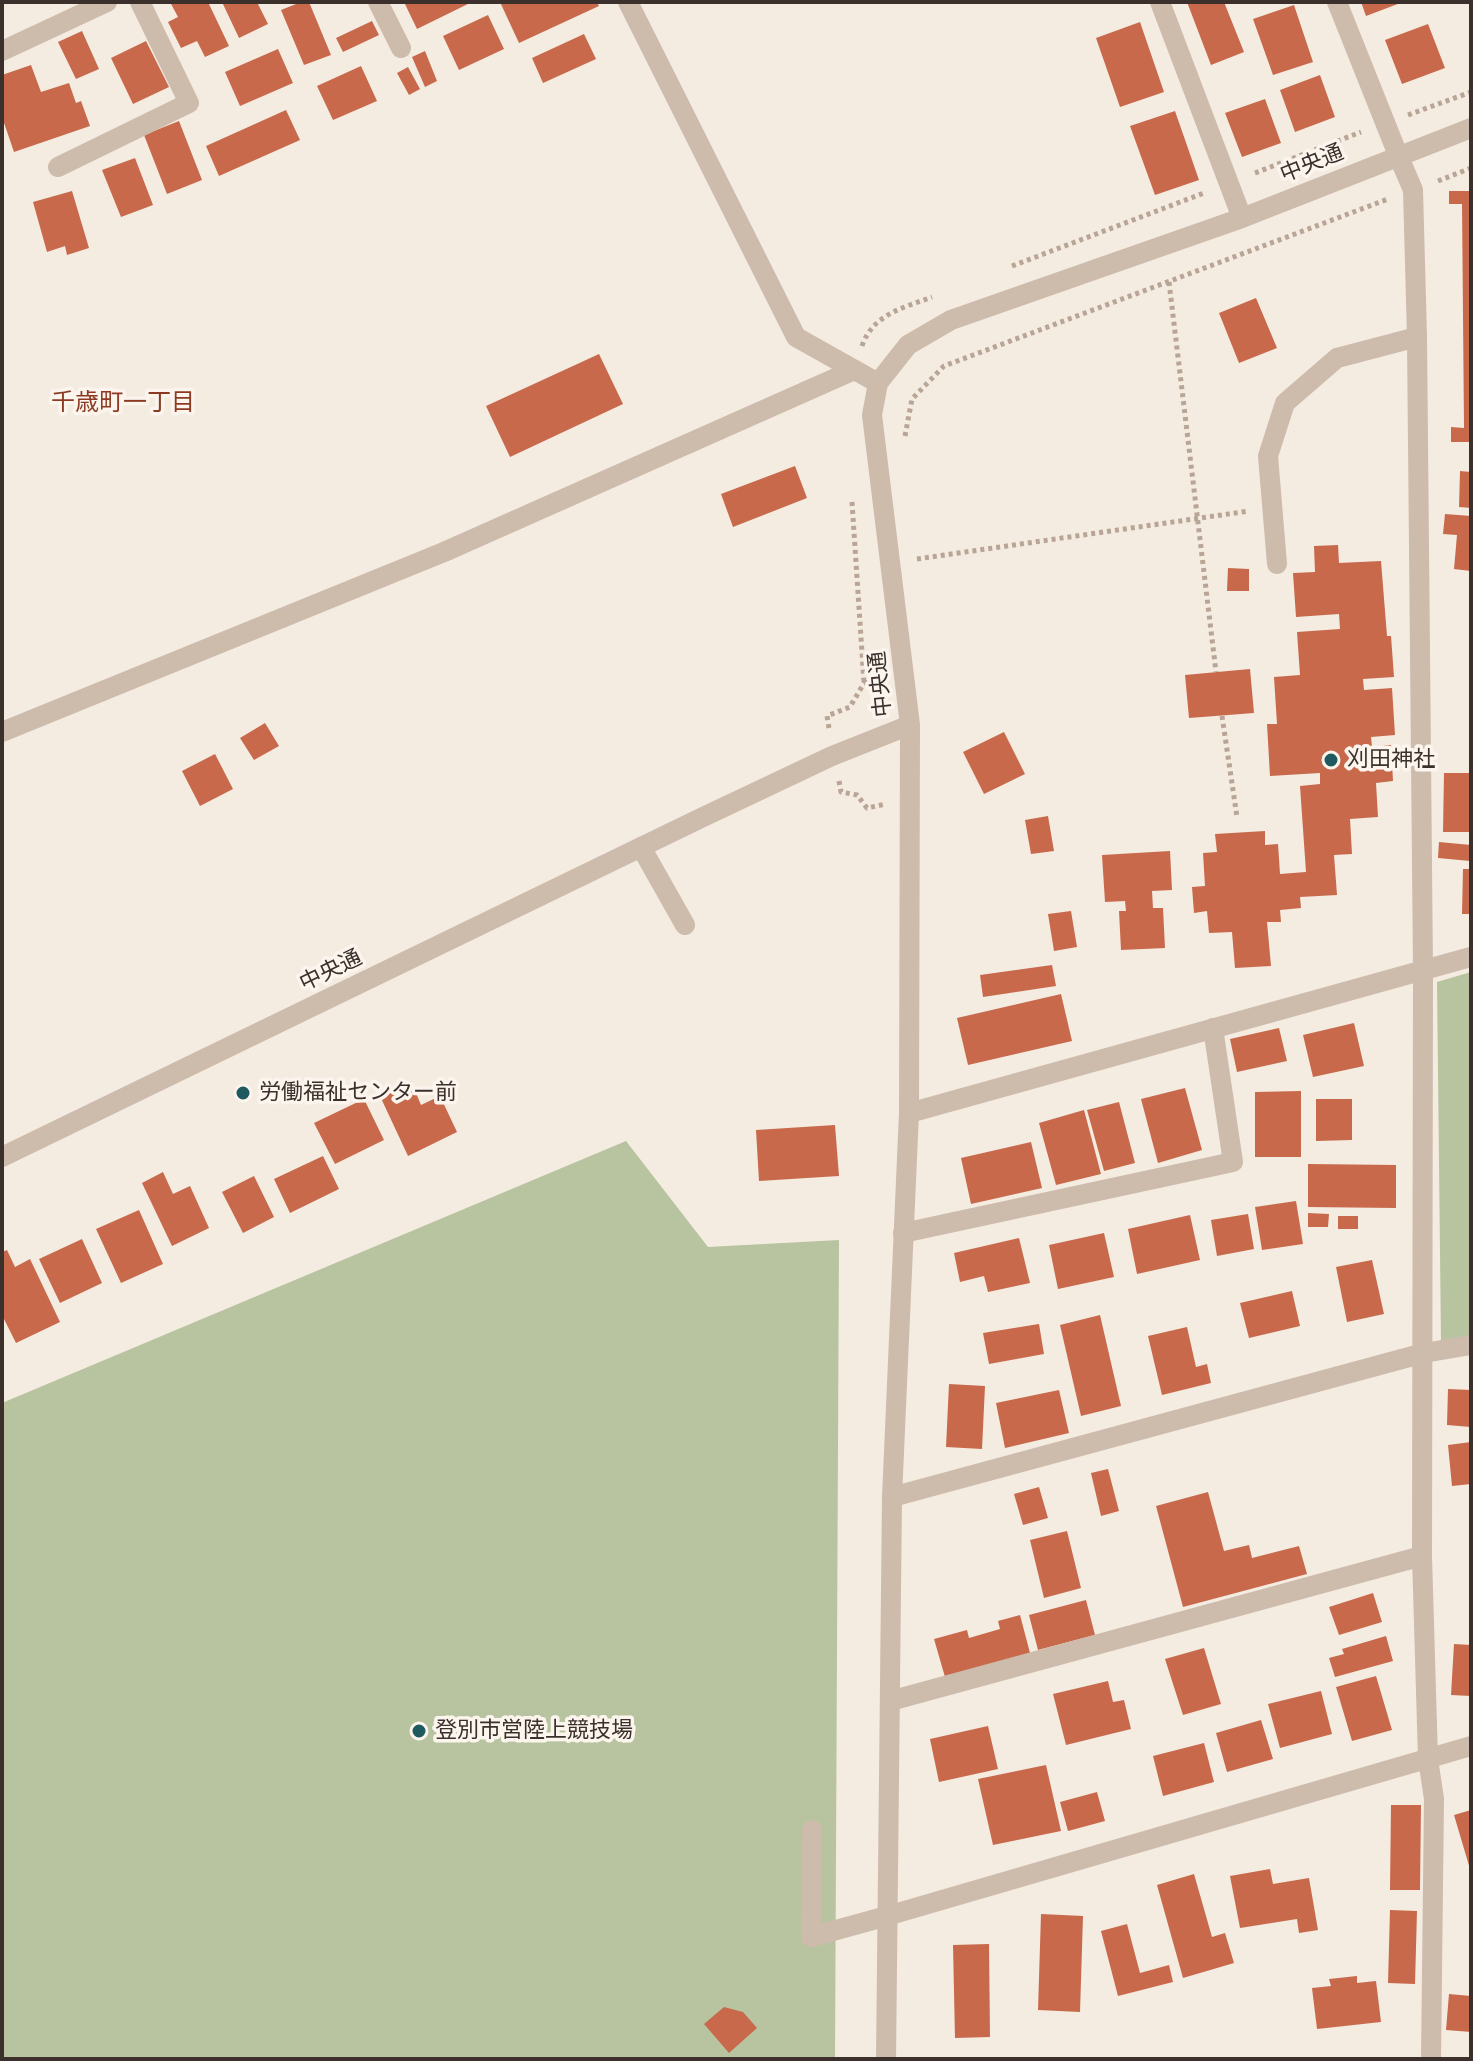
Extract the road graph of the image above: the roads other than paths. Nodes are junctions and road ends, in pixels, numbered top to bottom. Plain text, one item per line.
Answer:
1 (107, 2) edge
2 (140, 2) edge
3 (378, 2) edge
4 (628, 2) edge
5 (1160, 2) edge
6 (1337, 2) edge
7 (401, 48) dead end
8 (2, 51) edge
9 (1471, 128) edge
10 (1398, 155) junction
11 (58, 167) dead end
12 (1242, 218) junction
13 (1417, 337) junction
14 (854, 370) junction
15 (878, 383) junction
16 (1277, 564) dead end
17 (910, 725) junction
18 (2, 732) edge
19 (641, 847) junction
20 (685, 925) dead end
21 (1471, 957) edge
22 (1423, 969) junction
23 (1213, 1028) junction
24 (909, 1113) junction
25 (2, 1157) edge
26 (903, 1233) junction
27 (1471, 1345) edge
28 (1424, 1353) junction
29 (892, 1497) junction
30 (1422, 1556) junction
31 (890, 1701) junction
32 (1471, 1746) edge
33 (1428, 1759) junction
34 (812, 1830) dead end
35 (887, 1916) junction
36 (886, 2059) edge
37 (1431, 2059) edge

1 - 8 street
2 - 11 street
3 - 7 street
4 - 14 street
5 - 12 street
6 - 10 street
9 - 10 street, 中央通
10 - 12 street, 中央通
10 - 13 street
12 - 15 street, 中央通
13 - 16 street
13 - 22 street
14 - 15 street
14 - 18 street
15 - 17 street, 中央通
17 - 19 street, 中央通
17 - 24 street
19 - 20 street
19 - 25 street, 中央通
21 - 22 street
22 - 23 street
22 - 28 street
23 - 24 street
23 - 26 street
24 - 26 street
26 - 29 street
27 - 28 street
28 - 29 street
28 - 30 street
29 - 31 street
30 - 31 street
30 - 33 street
31 - 35 street
32 - 33 street
33 - 35 street
33 - 37 street
34 - 35 street
35 - 36 street

